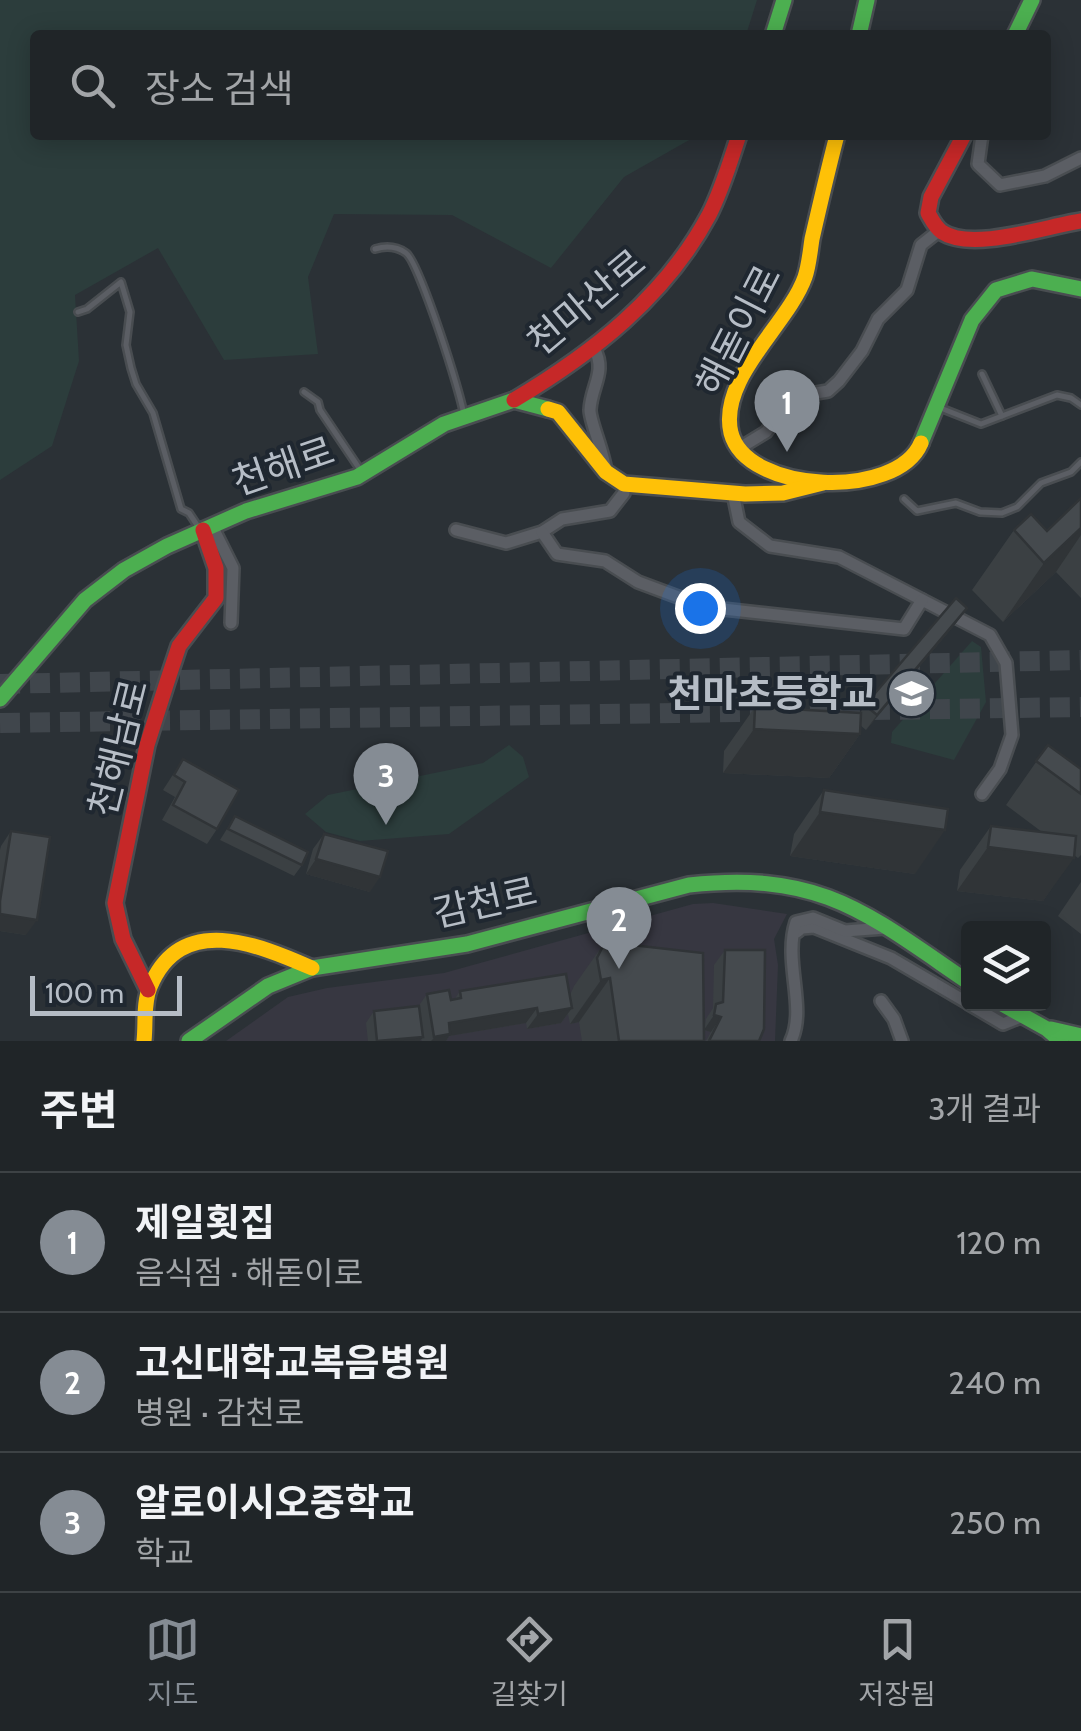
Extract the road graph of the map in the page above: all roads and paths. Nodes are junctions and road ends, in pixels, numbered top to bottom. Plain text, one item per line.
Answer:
1 (784, 0) edge
2 (867, 0) edge
3 (1032, 0) edge
4 (774, 30) edge
5 (860, 30) edge
6 (1017, 30) edge
7 (738, 140) edge
8 (836, 140) edge
9 (961, 140) edge
10 (981, 140) edge
11 (1081, 158) edge
12 (1081, 221) edge
13 (940, 230) junction
14 (375, 248) dead end
15 (1081, 288) edge
16 (78, 312) dead end
17 (594, 348) junction
18 (982, 374) dead end
19 (304, 392) dead end
20 (514, 400) junction
21 (1081, 404) edge
22 (935, 406) junction
23 (1002, 416) junction
24 (464, 418) junction
25 (738, 448) junction
26 (1081, 462) edge
27 (606, 472) junction
28 (362, 474) junction
29 (823, 483) junction
30 (624, 484) junction
31 (732, 493) junction
32 (904, 500) dead end
33 (205, 529) junction
34 (456, 530) dead end
35 (542, 532) junction
36 (922, 600) junction
37 (231, 623) dead end
38 (0, 698) edge
39 (982, 794) dead end
40 (885, 928) junction
41 (790, 938) junction
42 (312, 968) junction
43 (961, 977) edge
44 (148, 990) junction
45 (961, 998) edge
46 (881, 1002) dead end
47 (982, 1011) edge
48 (1014, 1011) edge
49 (1023, 1016) junction
50 (1047, 1028) junction
51 (1081, 1036) edge
52 (144, 1041) edge
53 (189, 1041) edge
54 (791, 1041) edge
55 (902, 1041) edge
56 (1060, 1041) edge

1 - 4 street
2 - 5 street
3 - 6 street
7 - 17 street, 천마산로
8 - 25 street, 해돋이로
9 - 13 street
10 - 11 street
12 - 13 street
13 - 25 street
14 - 24 lane
15 - 22 street, 해돋이로
16 - 33 lane
17 - 20 street, 천마산로
17 - 27 street
18 - 23 lane
19 - 28 lane
20 - 24 street, 천해로
20 - 27 street
21 - 23 lane
22 - 23 lane
22 - 29 street, 해돋이로
24 - 28 street, 천해로
25 - 29 street, 해돋이로
26 - 32 lane
27 - 30 street
28 - 33 street, 천해로
29 - 31 street
30 - 31 street
30 - 35 street
31 - 36 street
33 - 37 street
33 - 38 street, 천해로
33 - 44 street, 천해남로
34 - 35 street
35 - 36 street
36 - 39 street
40 - 41 street
40 - 42 street, 감천로
40 - 43 street, 감천로
41 - 45 street
41 - 54 street
42 - 44 street
42 - 53 street, 감천로
44 - 52 street
46 - 55 street
47 - 49 street
48 - 49 street
49 - 50 street
50 - 51 street
50 - 56 street

